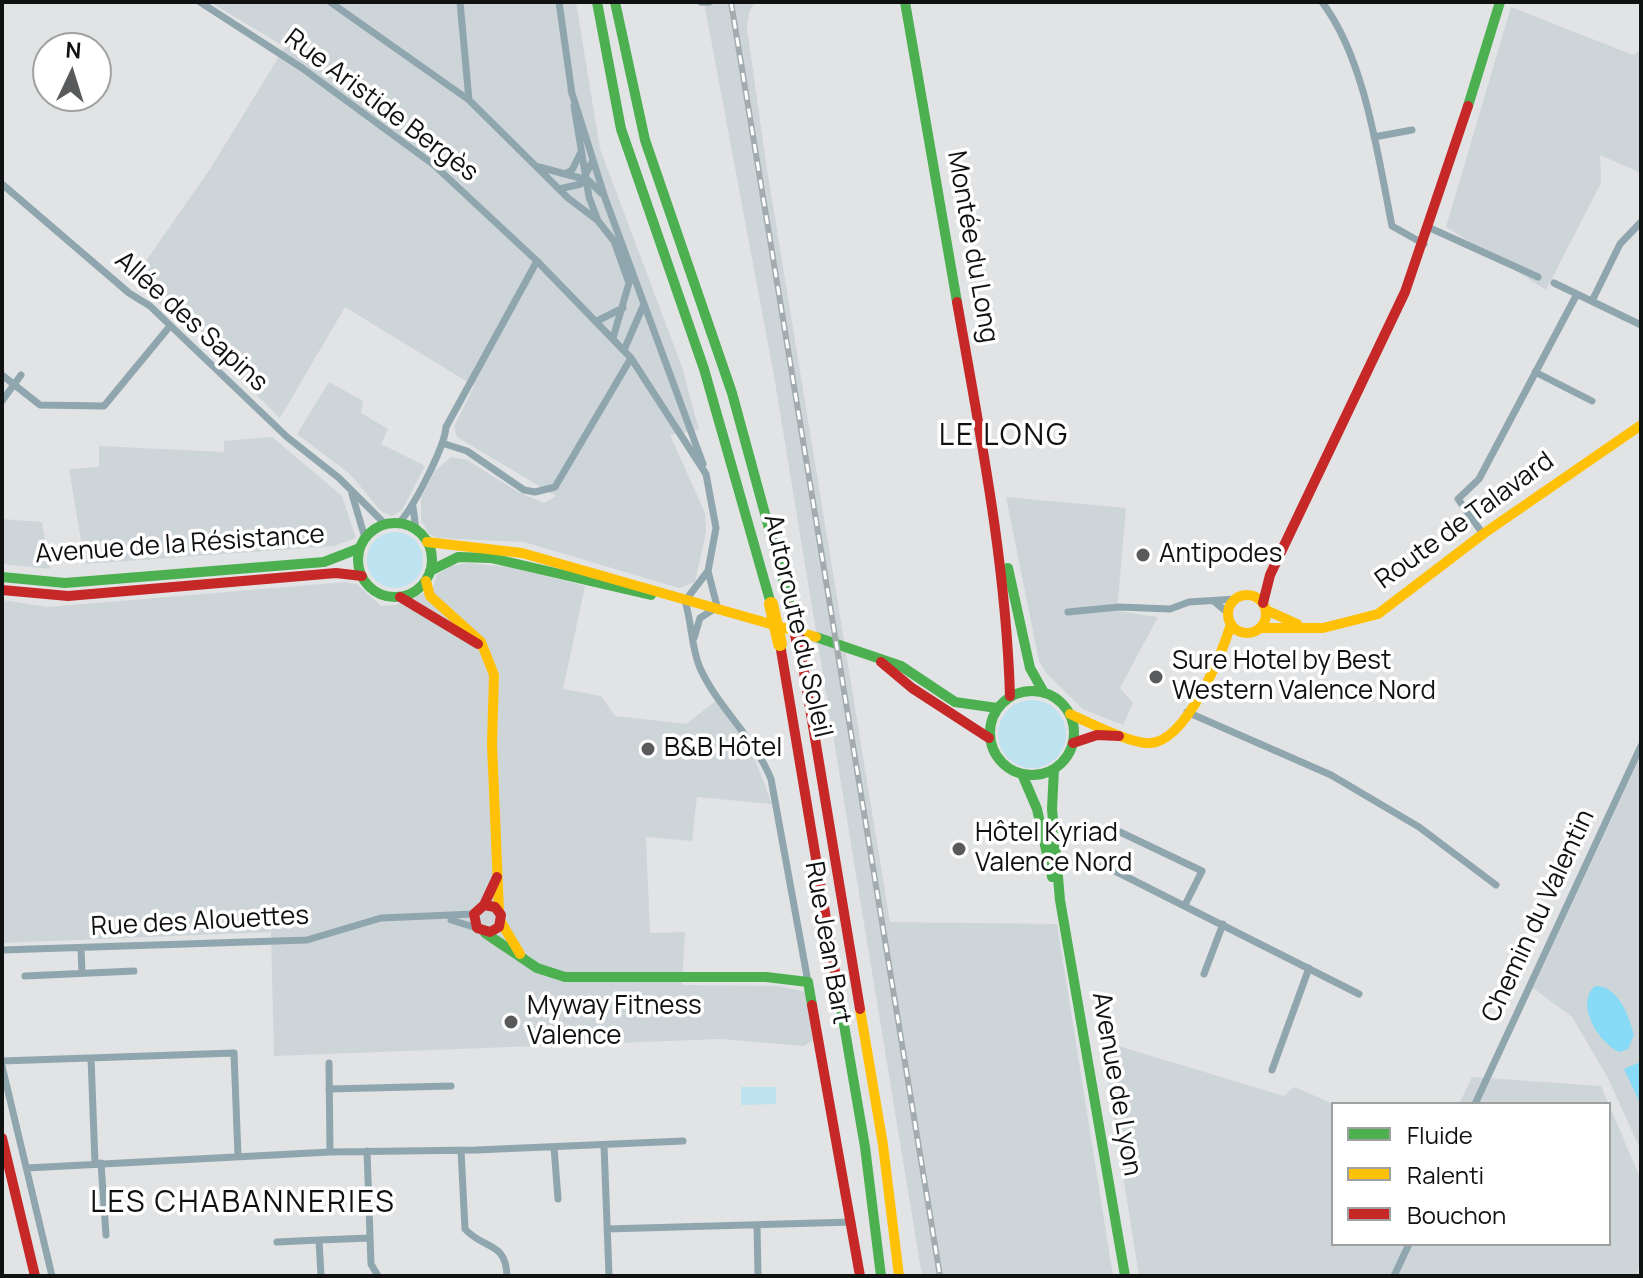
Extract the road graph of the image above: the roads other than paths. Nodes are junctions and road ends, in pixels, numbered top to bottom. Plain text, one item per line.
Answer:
1 (200, 2) edge
2 (330, 2) edge
3 (460, 2) edge
4 (559, 2) edge
5 (597, 2) edge
6 (615, 2) edge
7 (905, 2) edge
8 (1500, 2) edge
9 (1325, 3) edge
10 (571, 90) junction
11 (469, 100) junction
12 (1412, 130) dead end
13 (1374, 137) junction
14 (582, 150) junction
15 (593, 159) junction
16 (532, 164) junction
17 (565, 174) junction
18 (585, 179) junction
19 (2, 184) edge
20 (559, 189) junction
21 (605, 198) junction
22 (598, 221) junction
23 (1641, 222) edge
24 (1430, 228) junction
25 (1424, 244) junction
26 (537, 261) junction
27 (1538, 277) dead end
28 (1554, 283) dead end
29 (1577, 294) junction
30 (1592, 301) junction
31 (644, 303) junction
32 (623, 308) junction
33 (597, 321) junction
34 (1641, 325) edge
35 (170, 326) junction
36 (613, 338) junction
37 (624, 350) junction
38 (631, 358) junction
39 (1535, 372) junction
40 (2, 375) edge
41 (21, 375) dead end
42 (14, 384) junction
43 (2, 401) edge
44 (1592, 401) dead end
45 (1641, 425) edge
46 (445, 444) junction
47 (706, 474) junction
48 (351, 492) junction
49 (992, 500) junction
50 (413, 504) junction
51 (392, 524) junction
52 (416, 530) junction
53 (1483, 534) junction
54 (427, 542) junction
55 (363, 543) junction
56 (708, 571) junction
57 (1270, 575) junction
58 (362, 576) junction
59 (428, 576) junction
60 (2, 577) edge
61 (2, 590) edge
62 (400, 597) junction
63 (1242, 597) junction
64 (685, 601) junction
65 (1215, 602) junction
66 (1264, 607) junction
67 (716, 610) junction
68 (1068, 612) dead end
69 (1230, 619) junction
70 (1306, 627) junction
71 (1253, 630) junction
72 (694, 638) junction
73 (486, 650) junction
74 (873, 655) junction
75 (1220, 657) junction
76 (1043, 691) junction
77 (1010, 696) junction
78 (997, 708) junction
79 (1187, 712) junction
80 (1070, 714) junction
81 (1129, 737) junction
82 (989, 738) junction
83 (1073, 743) junction
84 (1641, 746) edge
85 (1054, 769) junction
86 (1022, 774) junction
87 (1120, 832) dead end
88 (1103, 865) dead end
89 (498, 875) junction
90 (1496, 885) dead end
91 (1060, 900) junction
92 (1185, 905) junction
93 (500, 917) junction
94 (445, 918) junction
95 (480, 920) junction
96 (1223, 924) junction
97 (81, 948) junction
98 (2, 950) edge
99 (521, 956) junction
100 (1309, 968) junction
101 (134, 971) dead end
102 (82, 973) junction
103 (1204, 974) dead end
104 (25, 976) dead end
105 (808, 982) junction
106 (1359, 994) dead end
107 (91, 1058) junction
108 (329, 1063) dead end
109 (2, 1064) edge
110 (1272, 1070) dead end
111 (451, 1086) dead end
112 (329, 1089) junction
113 (1476, 1102) edge
114 (2, 1138) edge
115 (683, 1141) dead end
116 (604, 1145) junction
117 (554, 1147) junction
118 (461, 1150) junction
119 (367, 1151) junction
120 (330, 1152) junction
121 (238, 1156) junction
122 (98, 1163) junction
123 (27, 1168) junction
124 (558, 1199) dead end
125 (852, 1222) junction
126 (757, 1225) junction
127 (607, 1229) junction
128 (106, 1235) dead end
129 (370, 1238) junction
130 (319, 1240) junction
131 (277, 1242) dead end
132 (1408, 1246) edge
133 (35, 1276) edge
134 (52, 1276) edge
135 (321, 1276) edge
136 (378, 1276) edge
137 (507, 1276) edge
138 (609, 1276) edge
139 (758, 1276) edge
140 (860, 1276) edge
141 (881, 1276) edge
142 (899, 1276) edge
143 (1125, 1276) edge
144 (1394, 1276) edge

1 - 26 street, Rue Aristide Bergès
2 - 11 street
3 - 11 street
4 - 10 street
5 - 141 main road, Autoroute du Soleil, bridge
6 - 142 main road, Autoroute du Soleil, bridge
7 - 49 main road, Montée du Long
8 - 24 main road
9 - 13 street
10 - 14 street
10 - 15 street
11 - 16 street
12 - 13 street
13 - 25 street
14 - 17 street
14 - 18 street
15 - 18 street
15 - 21 street
16 - 17 street
16 - 20 street
17 - 18 street
18 - 20 street
18 - 21 street
18 - 22 street
19 - 35 street, Allée des Sapins
20 - 22 street
21 - 31 street
22 - 32 street
23 - 30 street
24 - 25 main road
24 - 27 street
25 - 57 main road
26 - 33 street, Rue Aristide Bergès
26 - 46 street
28 - 29 street
29 - 30 street
29 - 39 street
30 - 34 street
31 - 37 street
31 - 47 street
32 - 33 street
32 - 36 street
33 - 36 street, Rue Aristide Bergès
35 - 42 street
35 - 48 street, Allée des Sapins
36 - 37 street, Rue Aristide Bergès
37 - 38 street, Rue Aristide Bergès
38 - 46 street
38 - 47 street, Rue Aristide Bergès
39 - 44 street
39 - 53 street
40 - 42 street
41 - 42 street
42 - 43 street
45 - 53 main road, Route de Talavard
46 - 50 street
47 - 56 street
48 - 51 street, Allée des Sapins
48 - 55 street
49 - 76 main road, Montée du Long
49 - 77 main road, Montée du Long
50 - 51 street
50 - 52 street
51 - 52 main road
51 - 55 main road
52 - 54 main road
53 - 70 main road, Route de Talavard
54 - 59 main road
54 - 64 main road
55 - 58 main road
55 - 60 main road, Avenue de la Résistance
56 - 64 street
56 - 67 street
57 - 63 main road
57 - 66 main road
58 - 61 main road, Avenue de la Résistance
58 - 62 main road
59 - 62 main road
59 - 64 main road
59 - 73 main road
62 - 73 main road
63 - 65 street
63 - 66 main road, Route de Talavard
63 - 69 main road
64 - 67 main road
64 - 72 street, Rue Jean Bart
65 - 68 street
65 - 69 street
66 - 70 main road, Route de Talavard
66 - 71 main road
67 - 72 street
67 - 74 main road
69 - 71 main road
69 - 75 main road
70 - 71 main road, Route de Talavard
71 - 75 main road
72 - 105 street, Rue Jean Bart
73 - 89 main road
74 - 78 main road
74 - 82 main road
75 - 79 main road
76 - 77 main road
76 - 80 main road
77 - 78 main road
78 - 82 main road
79 - 81 main road
79 - 90 street
80 - 81 main road
80 - 83 main road
81 - 83 main road
82 - 86 main road
83 - 85 main road
84 - 113 street, Chemin du Valentin
85 - 86 main road
85 - 91 main road, Avenue de Lyon
86 - 91 main road, Avenue de Lyon
87 - 92 street
88 - 92 street
89 - 93 main road
89 - 95 main road
91 - 143 main road, Avenue de Lyon
92 - 96 street
93 - 95 main road
93 - 95 main road
93 - 99 main road
94 - 95 street
94 - 95 street
94 - 97 street, Rue des Alouettes
95 - 99 main road
96 - 100 street
96 - 103 street
97 - 98 street, Rue des Alouettes
97 - 102 street
99 - 105 main road
100 - 106 street
100 - 110 street
101 - 102 street
102 - 104 street
105 - 125 main road, Rue Jean Bart
107 - 109 street
107 - 121 street
107 - 122 street
108 - 112 street
109 - 123 street
111 - 112 street
112 - 120 street
114 - 133 main road
115 - 116 street
116 - 117 street
116 - 127 street
117 - 118 street
117 - 124 street
118 - 119 street
118 - 137 street
119 - 120 street
119 - 129 street
120 - 121 street
121 - 122 street
122 - 123 street
122 - 128 street
123 - 134 street
125 - 126 street
125 - 140 main road, Rue Jean Bart
126 - 127 street
126 - 139 street
127 - 138 street
129 - 130 street
129 - 136 street
130 - 131 street
130 - 135 street
132 - 144 street

